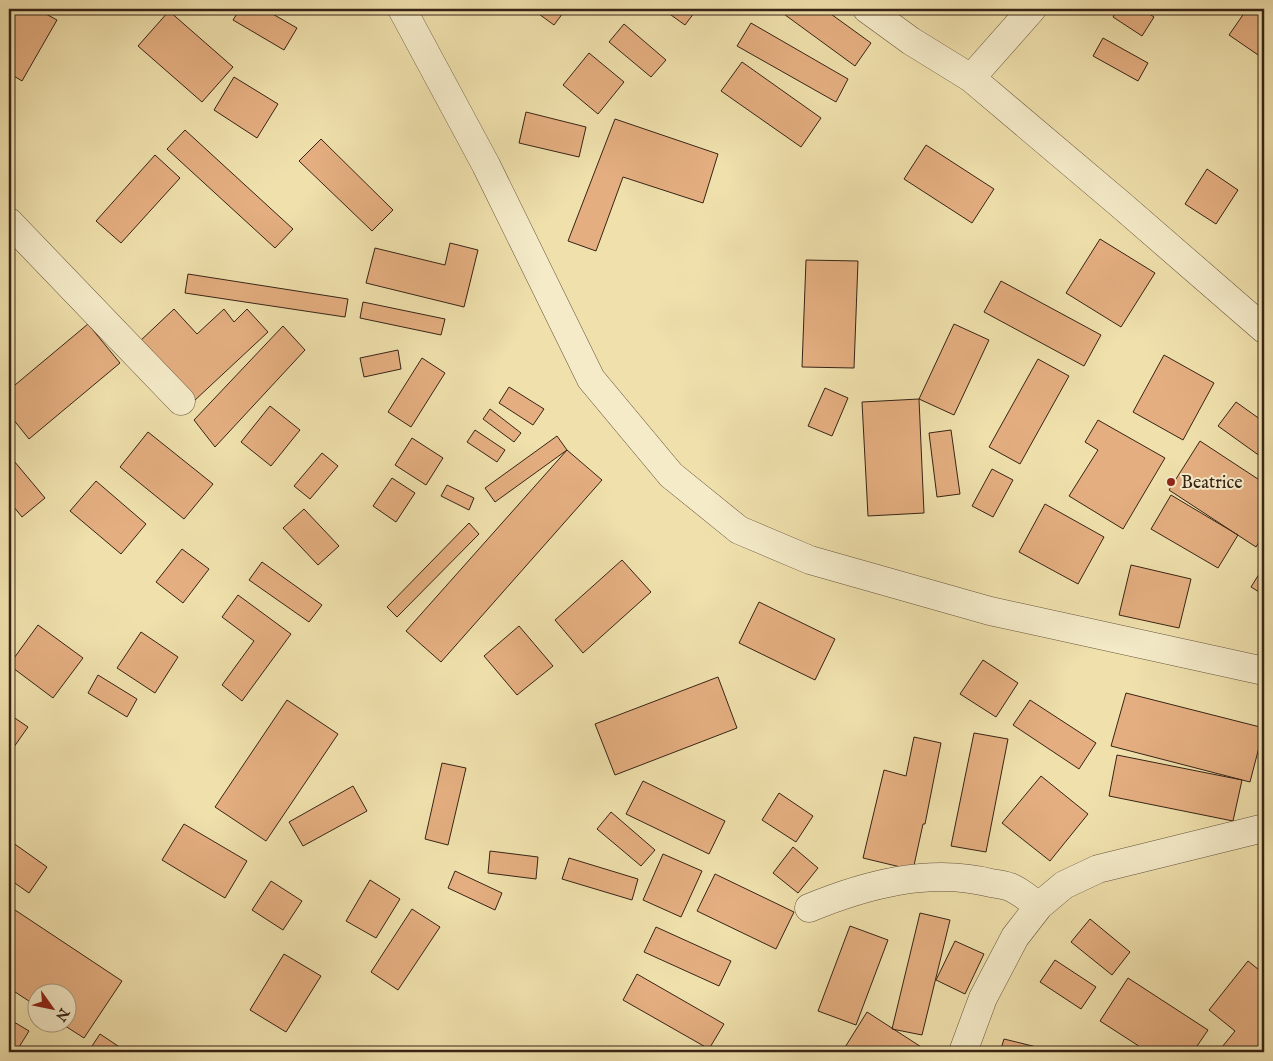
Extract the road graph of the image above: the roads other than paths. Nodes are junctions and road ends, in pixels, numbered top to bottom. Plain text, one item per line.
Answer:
1 (402, 9) edge
2 (867, 9) edge
3 (1032, 9) edge
4 (971, 78) junction
5 (9, 222) edge
6 (1264, 329) edge
7 (181, 401) dead end
8 (1264, 672) edge
9 (1264, 828) edge
10 (1039, 906) junction
11 (809, 908) dead end
12 (963, 1052) edge

1 - 8 street
2 - 4 street
3 - 4 street
4 - 6 street
5 - 7 street
9 - 10 street
10 - 11 street
10 - 12 street

